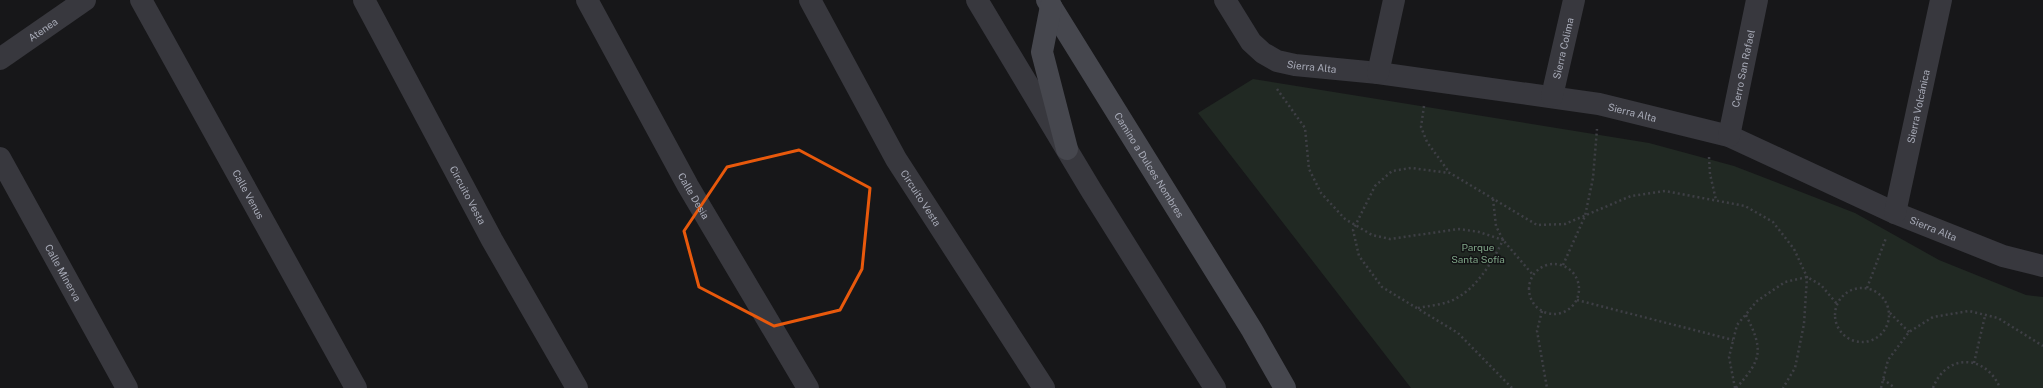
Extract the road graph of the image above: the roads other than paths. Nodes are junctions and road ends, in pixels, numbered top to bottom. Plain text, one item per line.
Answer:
1 (84, 0) edge
2 (141, 0) edge
3 (364, 0) edge
4 (587, 0) edge
5 (810, 0) edge
6 (978, 0) edge
7 (1225, 0) edge
8 (1394, 0) edge
9 (1574, 0) edge
10 (1757, 0) edge
11 (1941, 0) edge
12 (1049, 3) edge
13 (0, 59) edge
14 (1378, 73) junction
15 (1552, 96) junction
16 (1719, 134) junction
17 (1067, 150) junction
18 (0, 158) edge
19 (1895, 213) junction
20 (2043, 266) edge
21 (127, 388) edge
22 (356, 388) edge
23 (577, 388) edge
24 (808, 388) edge
25 (1044, 388) edge
26 (1215, 388) edge
27 (1284, 388) edge

1 - 13 street, Atenea
2 - 22 street, Calle Venus
3 - 23 street, Circuito Vesta
4 - 24 street, Calle Desia
5 - 25 street, Circuito Vesta
6 - 17 street
7 - 14 street, Sierra Alta
8 - 14 street
9 - 15 street, Sierra Colima
10 - 16 street, Cerro San Rafael
11 - 19 street, Sierra Volcánica
12 - 17 main road
12 - 27 main road, Camino a Dulces Nombres
14 - 15 street, Sierra Alta
15 - 16 street, Sierra Alta
16 - 19 street, Sierra Alta
17 - 26 street
18 - 21 street, Calle Minerva
19 - 20 street, Sierra Alta

